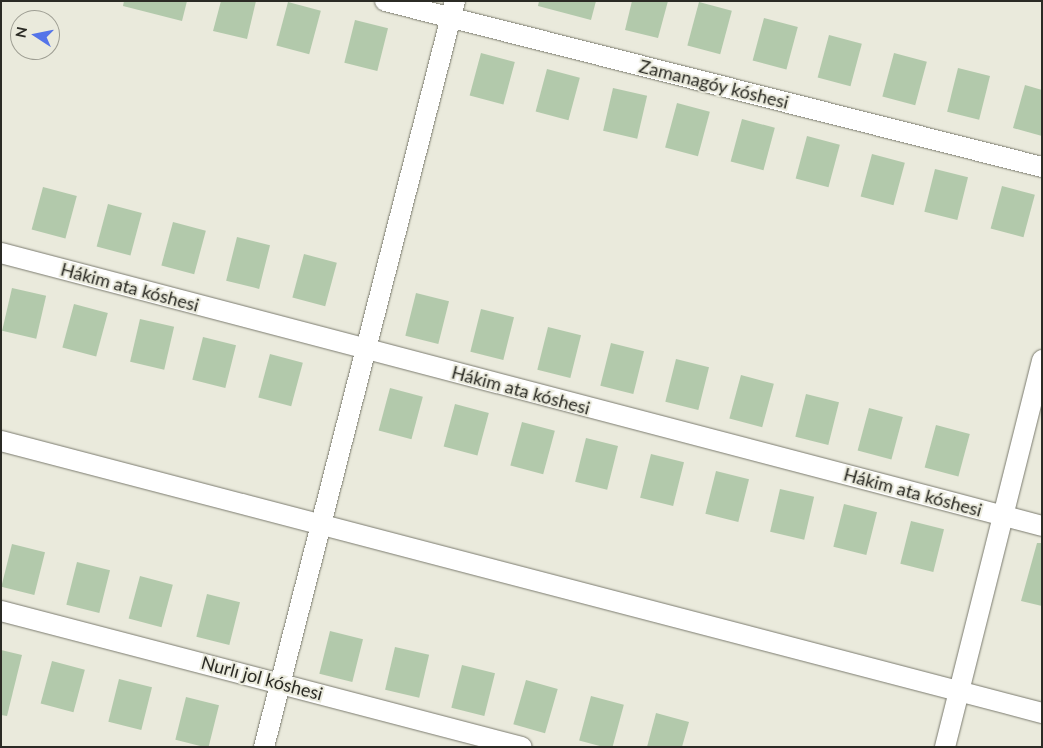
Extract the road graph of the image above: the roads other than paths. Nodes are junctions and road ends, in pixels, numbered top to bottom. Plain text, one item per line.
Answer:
1 (385, 1) edge
2 (453, 10) edge
3 (1042, 167) edge
4 (1, 253) edge
5 (366, 349) junction
6 (1042, 360) edge
7 (1, 441) edge
8 (1003, 516) junction
9 (321, 525) junction
10 (1042, 526) edge
11 (1, 611) edge
12 (281, 682) junction
13 (959, 692) junction
14 (1042, 713) edge
15 (264, 747) edge
16 (522, 747) edge
17 (945, 747) edge

1 - 2 street, Zamanagóy kóshesi
2 - 3 street, Zamanagóy kóshesi
2 - 5 street
4 - 5 street, Hákim ata kóshesi
5 - 8 street, Hákim ata kóshesi
5 - 9 street
6 - 8 street
7 - 9 street
8 - 10 street, Hákim ata kóshesi
8 - 13 street
9 - 12 street
9 - 13 street
11 - 12 street, Nurlı jol kóshesi
12 - 15 street
12 - 16 street, Nurlı jol kóshesi
13 - 14 street
13 - 17 street

